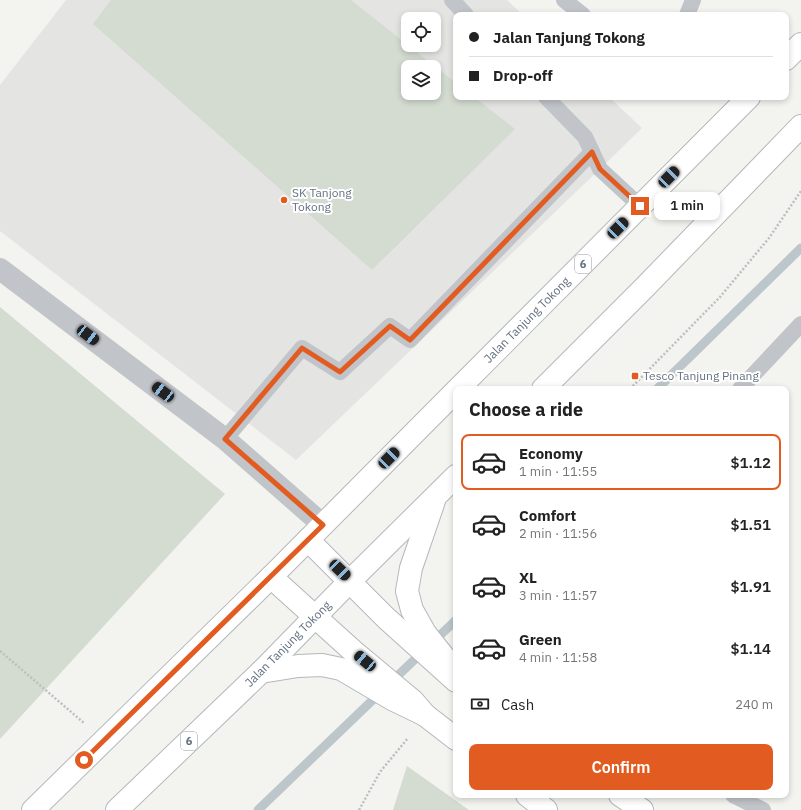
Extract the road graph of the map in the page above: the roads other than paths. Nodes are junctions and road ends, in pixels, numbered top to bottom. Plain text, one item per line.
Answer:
1 (452, 0) edge
2 (564, 0) edge
3 (693, 0) edge
4 (463, 12) edge
5 (579, 12) edge
6 (688, 12) edge
7 (801, 44) edge
8 (789, 56) edge
9 (549, 100) edge
10 (746, 100) edge
11 (801, 126) edge
12 (592, 152) junction
13 (640, 206) junction
14 (0, 269) edge
15 (801, 324) edge
16 (461, 386) edge
17 (546, 386) edge
18 (743, 386) edge
19 (453, 394) edge
20 (225, 439) junction
21 (453, 479) edge
22 (436, 496) junction
23 (315, 532) junction
24 (271, 577) junction
25 (350, 581) junction
26 (315, 617) junction
27 (261, 672) junction
28 (452, 672) edge
29 (410, 705) junction
30 (453, 737) edge
31 (531, 798) edge
32 (624, 798) edge
33 (739, 798) edge
34 (33, 810) edge
35 (117, 810) edge
36 (546, 810) edge
37 (642, 810) edge
38 (763, 810) edge

1 - 4 lane
2 - 5 lane
3 - 6 lane
7 - 8 main road
9 - 12 lane
10 - 13 main road, Jalan Tanjung Tokong / 6
11 - 17 main road
12 - 13 lane
12 - 20 lane
13 - 16 main road, Jalan Tanjung Tokong / 6
14 - 20 street
15 - 18 lane
19 - 23 main road
20 - 23 street
21 - 22 main road, Jalan Tanjung Tokong / 6
22 - 25 main road, Jalan Tanjung Tokong / 6
22 - 28 main road
23 - 24 main road
23 - 25 main road
24 - 26 main road
24 - 34 main road
25 - 26 main road, Jalan Tanjung Tokong / 6
25 - 28 main road
26 - 27 main road, Jalan Tanjung Tokong / 6
26 - 29 main road
27 - 29 main road
27 - 35 main road, Jalan Tanjung Tokong / 6
29 - 30 main road
31 - 36 main road
32 - 37 main road
33 - 38 lane

